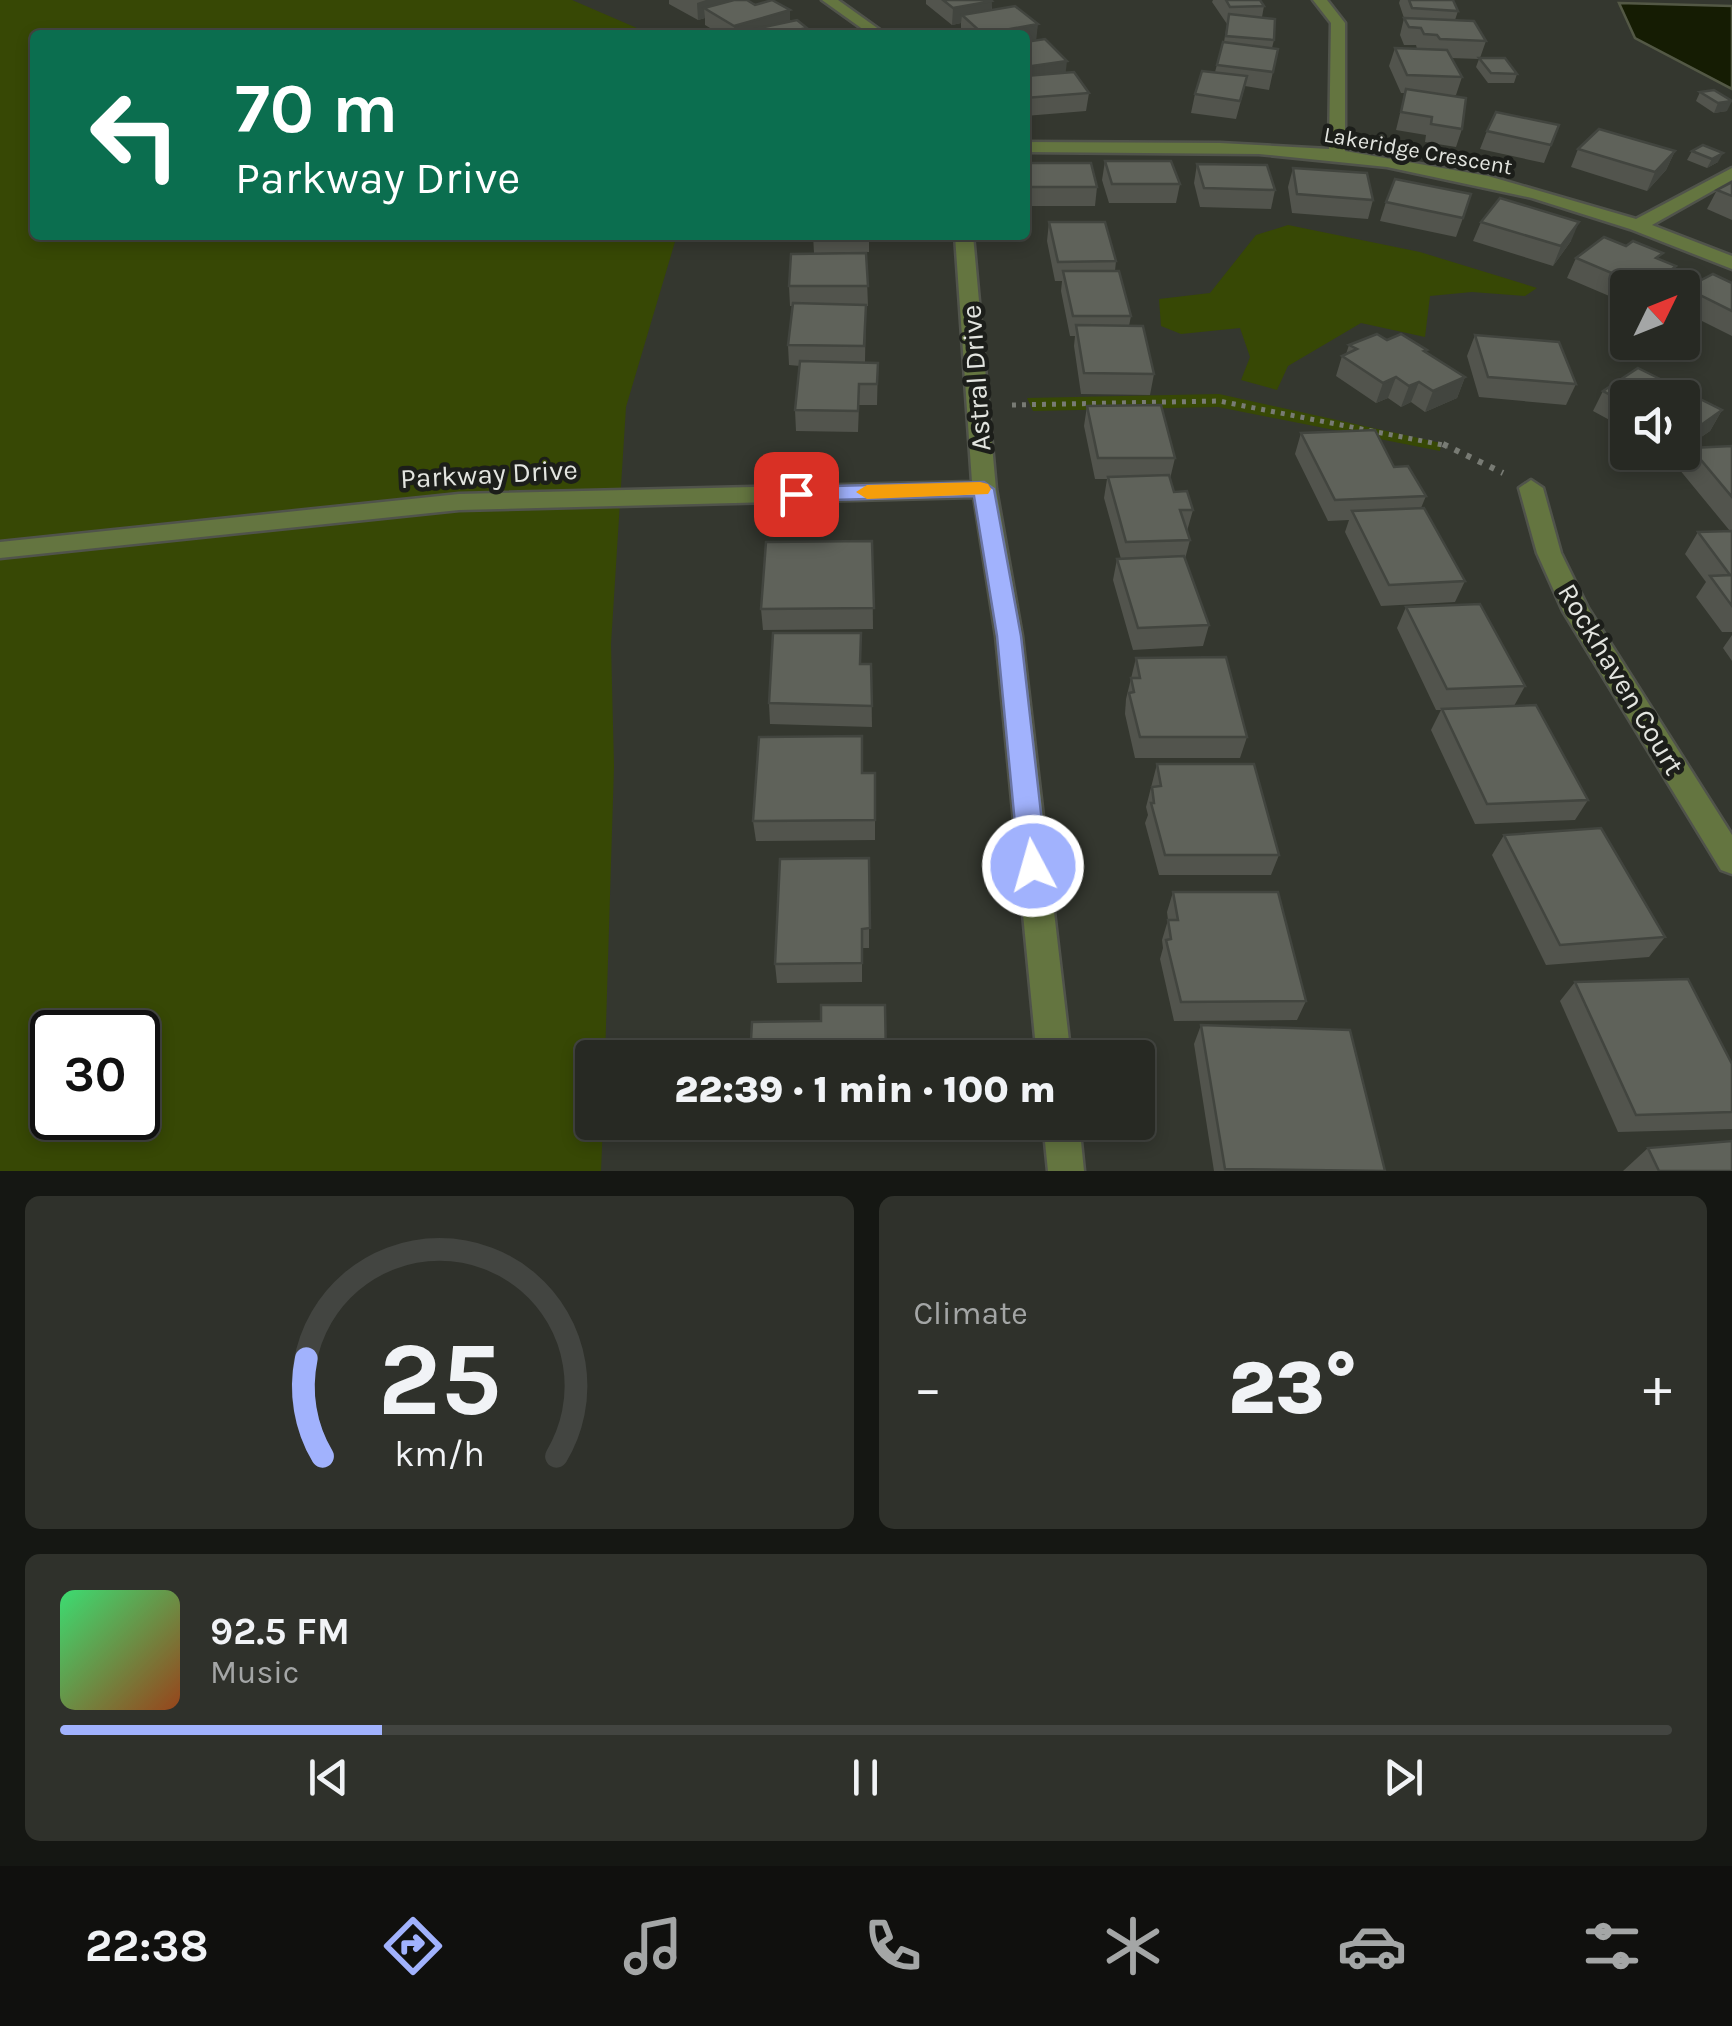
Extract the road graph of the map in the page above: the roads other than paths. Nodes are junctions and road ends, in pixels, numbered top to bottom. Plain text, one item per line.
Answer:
1 (830, 0) edge
2 (1320, 0) edge
3 (873, 30) edge
4 (1030, 147) edge
5 (1337, 155) junction
6 (1732, 173) edge
7 (1637, 226) junction
8 (964, 240) edge
9 (1732, 263) edge
10 (1531, 488) road end
11 (984, 489) junction
12 (0, 550) edge
13 (1732, 861) edge
14 (1052, 1040) edge
15 (1063, 1140) edge
16 (1066, 1171) edge

1 - 3 street
2 - 5 street
4 - 5 street, Lakeridge Crescent
5 - 7 street, Lakeridge Crescent
6 - 7 street
7 - 9 street, Lakeridge Crescent
8 - 11 street, Astral Drive
10 - 13 street, Rockhaven Court
11 - 12 street, Parkway Drive
11 - 14 street, Astral Drive
15 - 16 street

